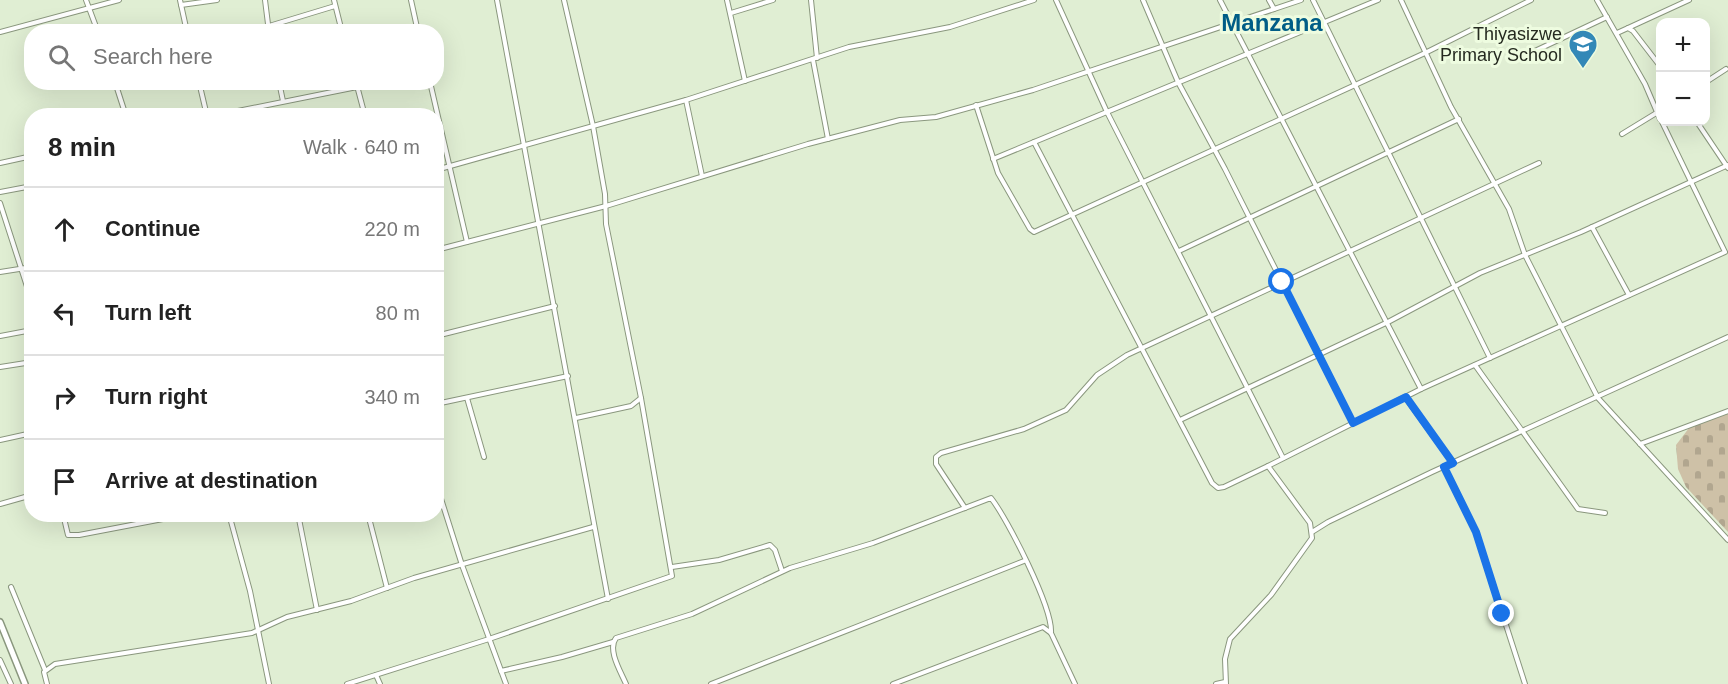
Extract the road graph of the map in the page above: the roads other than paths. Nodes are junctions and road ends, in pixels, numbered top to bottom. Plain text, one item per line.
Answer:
1 (86, 0) edge
2 (119, 0) edge
3 (217, 0) edge
4 (265, 0) edge
5 (334, 0) edge
6 (411, 0) edge
7 (497, 0) edge
8 (564, 0) edge
9 (727, 0) edge
10 (773, 0) edge
11 (811, 0) edge
12 (1034, 0) edge
13 (1056, 0) edge
14 (1143, 0) edge
15 (1220, 0) edge
16 (1269, 0) edge
17 (1301, 0) edge
18 (1313, 0) edge
19 (1378, 0) edge
20 (1401, 0) edge
21 (1531, 0) edge
22 (1597, 0) edge
23 (1689, 0) edge
24 (180, 3) edge
25 (335, 6) junction
26 (89, 9) junction
27 (1274, 9) junction
28 (730, 13) junction
29 (1607, 17) junction
30 (1323, 22) junction
31 (31, 24) edge
32 (95, 24) edge
33 (185, 24) edge
34 (269, 24) edge
35 (276, 24) edge
36 (340, 24) edge
37 (416, 24) edge
38 (1231, 24) junction
39 (24, 26) edge
40 (1628, 28) junction
41 (0, 32) edge
42 (1617, 33) junction
43 (1161, 46) junction
44 (1246, 52) junction
45 (1425, 53) junction
46 (1520, 58) dead end
47 (815, 59) junction
48 (1656, 60) edge
49 (1726, 69) dead end
50 (1087, 70) junction
51 (1710, 79) edge
52 (745, 81) junction
53 (1178, 81) junction
54 (1353, 86) junction
55 (118, 90) edge
56 (202, 90) edge
57 (281, 90) edge
58 (334, 90) edge
59 (358, 90) edge
60 (431, 90) edge
61 (686, 100) junction
62 (283, 101) junction
63 (976, 105) junction
64 (123, 108) edge
65 (205, 108) edge
66 (250, 108) edge
67 (363, 108) edge
68 (435, 108) edge
69 (1656, 108) edge
70 (1107, 112) junction
71 (1656, 113) edge
72 (1280, 118) junction
73 (1459, 119) junction
74 (593, 126) junction
75 (1664, 126) edge
76 (1700, 126) edge
77 (1622, 134) dead end
78 (828, 139) junction
79 (1034, 142) junction
80 (444, 145) edge
81 (525, 145) junction
82 (1214, 149) junction
83 (1386, 153) junction
84 (24, 158) edge
85 (993, 159) junction
86 (0, 163) edge
87 (1539, 163) dead end
88 (449, 166) junction
89 (1727, 166) edge
90 (444, 168) edge
91 (702, 176) junction
92 (1144, 182) junction
93 (1494, 182) junction
94 (1690, 183) junction
95 (1316, 185) junction
96 (24, 188) edge
97 (0, 192) edge
98 (0, 203) edge
99 (606, 207) junction
100 (1073, 214) junction
101 (1249, 218) junction
102 (1420, 218) junction
103 (539, 225) junction
104 (1592, 227) junction
105 (466, 242) junction
106 (444, 248) edge
107 (1179, 251) junction
108 (1726, 251) edge
109 (1351, 252) junction
110 (1525, 255) junction
111 (22, 270) junction
112 (0, 272) edge
113 (24, 276) edge
114 (1282, 282) junction
115 (1454, 286) junction
116 (1629, 295) junction
117 (555, 306) junction
118 (1212, 316) junction
119 (1388, 322) junction
120 (1561, 326) junction
121 (24, 332) edge
122 (444, 334) edge
123 (0, 336) edge
124 (1728, 337) edge
125 (1143, 348) junction
126 (1317, 355) junction
127 (1490, 358) junction
128 (24, 364) edge
129 (1475, 365) junction
130 (0, 368) edge
131 (568, 376) junction
132 (1248, 386) junction
133 (1421, 389) junction
134 (1406, 397) junction
135 (466, 398) junction
136 (1598, 398) junction
137 (641, 399) junction
138 (444, 402) edge
139 (1728, 411) edge
140 (576, 418) junction
141 (1180, 420) junction
142 (1353, 423) junction
143 (1523, 432) junction
144 (24, 435) edge
145 (0, 440) edge
146 (1641, 444) junction
147 (484, 457) dead end
148 (1283, 458) junction
149 (1453, 463) junction
150 (1268, 466) junction
151 (1444, 467) junction
152 (24, 497) edge
153 (0, 504) edge
154 (444, 508) edge
155 (965, 508) junction
156 (1605, 513) dead end
157 (65, 522) edge
158 (149, 522) edge
159 (231, 522) edge
160 (300, 522) edge
161 (370, 522) edge
162 (593, 526) junction
163 (1312, 532) junction
164 (1728, 540) edge
165 (1024, 561) junction
166 (462, 565) junction
167 (672, 567) junction
168 (782, 571) junction
169 (12, 587) dead end
170 (387, 588) junction
171 (608, 599) junction
172 (317, 610) junction
173 (0, 622) edge
174 (259, 630) junction
175 (1051, 633) junction
176 (489, 639) junction
177 (613, 642) junction
178 (0, 660) edge
179 (45, 670) junction
180 (501, 671) junction
181 (376, 675) junction
182 (1226, 683) edge
183 (11, 684) edge
184 (25, 684) edge
185 (47, 684) edge
186 (269, 684) edge
187 (347, 684) edge
188 (380, 684) edge
189 (506, 684) edge
190 (626, 684) edge
191 (711, 684) edge
192 (893, 684) edge
193 (1075, 684) edge
194 (1216, 684) edge
195 (1526, 684) edge

1 - 26 street
2 - 26 street
3 - 24 street
4 - 34 street
5 - 25 street
6 - 37 street
7 - 81 street
8 - 74 street
9 - 28 street
10 - 28 street
11 - 47 street
12 - 47 street
13 - 50 street
14 - 43 street
15 - 38 street
16 - 27 street
17 - 27 street
18 - 30 street
19 - 30 street
20 - 45 street
21 - 45 street
22 - 29 street
23 - 40 street
24 - 33 street
25 - 35 street
25 - 36 street
26 - 31 street
26 - 32 street
27 - 38 street
28 - 52 street
29 - 42 street
29 - 46 street
30 - 44 street
30 - 54 street
38 - 43 street
38 - 44 street
39 - 41 street
40 - 42 street
40 - 48 street
42 - 69 street
43 - 50 street
43 - 53 street
44 - 53 street
44 - 72 street
45 - 54 street
45 - 73 street
47 - 52 street
47 - 78 street
49 - 51 street
50 - 63 street
50 - 70 street
52 - 61 street
53 - 70 street
53 - 82 street
54 - 72 street
54 - 83 street
55 - 64 street
56 - 65 street
57 - 62 street
58 - 62 street
59 - 67 street
60 - 68 street
61 - 74 street
61 - 91 street
62 - 66 street
63 - 78 street
63 - 85 street
70 - 79 street
70 - 92 street
71 - 77 street
72 - 82 street
72 - 95 street
73 - 83 street
73 - 93 street
74 - 81 street
74 - 99 street
75 - 94 street
76 - 89 street
78 - 91 street
79 - 85 street
79 - 100 street
80 - 88 street
81 - 88 street
81 - 103 street
82 - 92 street
82 - 101 street
83 - 95 street
83 - 102 street
84 - 86 street
85 - 100 street
87 - 93 street
88 - 90 street
88 - 105 street
89 - 94 street
91 - 99 street
92 - 100 street
92 - 107 street
93 - 102 street
93 - 110 street
94 - 104 street
94 - 108 street
95 - 101 street
95 - 109 street
96 - 97 street
98 - 111 street
99 - 103 street
99 - 137 street
100 - 125 street
101 - 107 street
101 - 114 street
102 - 109 street
102 - 115 street
103 - 105 street
103 - 117 street
104 - 110 street
104 - 116 street
105 - 106 street
107 - 118 street
108 - 116 street
109 - 114 street
109 - 119 street
110 - 115 street
110 - 120 street
111 - 112 street
111 - 113 street
114 - 118 street
114 - 126 street
115 - 119 street
115 - 127 street
116 - 120 street
117 - 122 street
117 - 131 street
118 - 125 street
118 - 132 street
119 - 126 street
119 - 133 street
120 - 127 street
120 - 136 street
121 - 123 street
124 - 136 street
125 - 141 street
125 - 155 street
126 - 132 street
126 - 142 street
127 - 129 street
128 - 130 street
129 - 133 street
129 - 143 street
131 - 135 street
131 - 140 street
132 - 141 street
132 - 148 street
133 - 134 street
134 - 142 street
134 - 149 street
135 - 138 street
135 - 147 street
136 - 143 street
136 - 146 street
137 - 140 street
137 - 167 street
139 - 146 street
140 - 162 street
141 - 150 street
142 - 148 street
143 - 149 street
143 - 156 street
144 - 145 street
146 - 164 street
148 - 150 street
149 - 151 street
150 - 163 street
151 - 163 street
151 - 195 street
152 - 153 street
154 - 166 street
155 - 165 street
155 - 168 street
157 - 158 street
159 - 174 street
160 - 172 street
161 - 170 street
162 - 166 street
162 - 171 street
163 - 182 street
165 - 175 street
165 - 191 street
166 - 170 street
166 - 176 street
167 - 168 street
167 - 171 street
168 - 177 street
169 - 179 street
170 - 172 street
171 - 176 street
172 - 174 street
173 - 184 street
174 - 179 street
174 - 186 street
175 - 192 street
175 - 193 street
176 - 180 street
176 - 181 street
177 - 180 street
177 - 190 street
178 - 183 street
179 - 185 street
180 - 189 street
181 - 187 street
181 - 188 street
182 - 194 street

